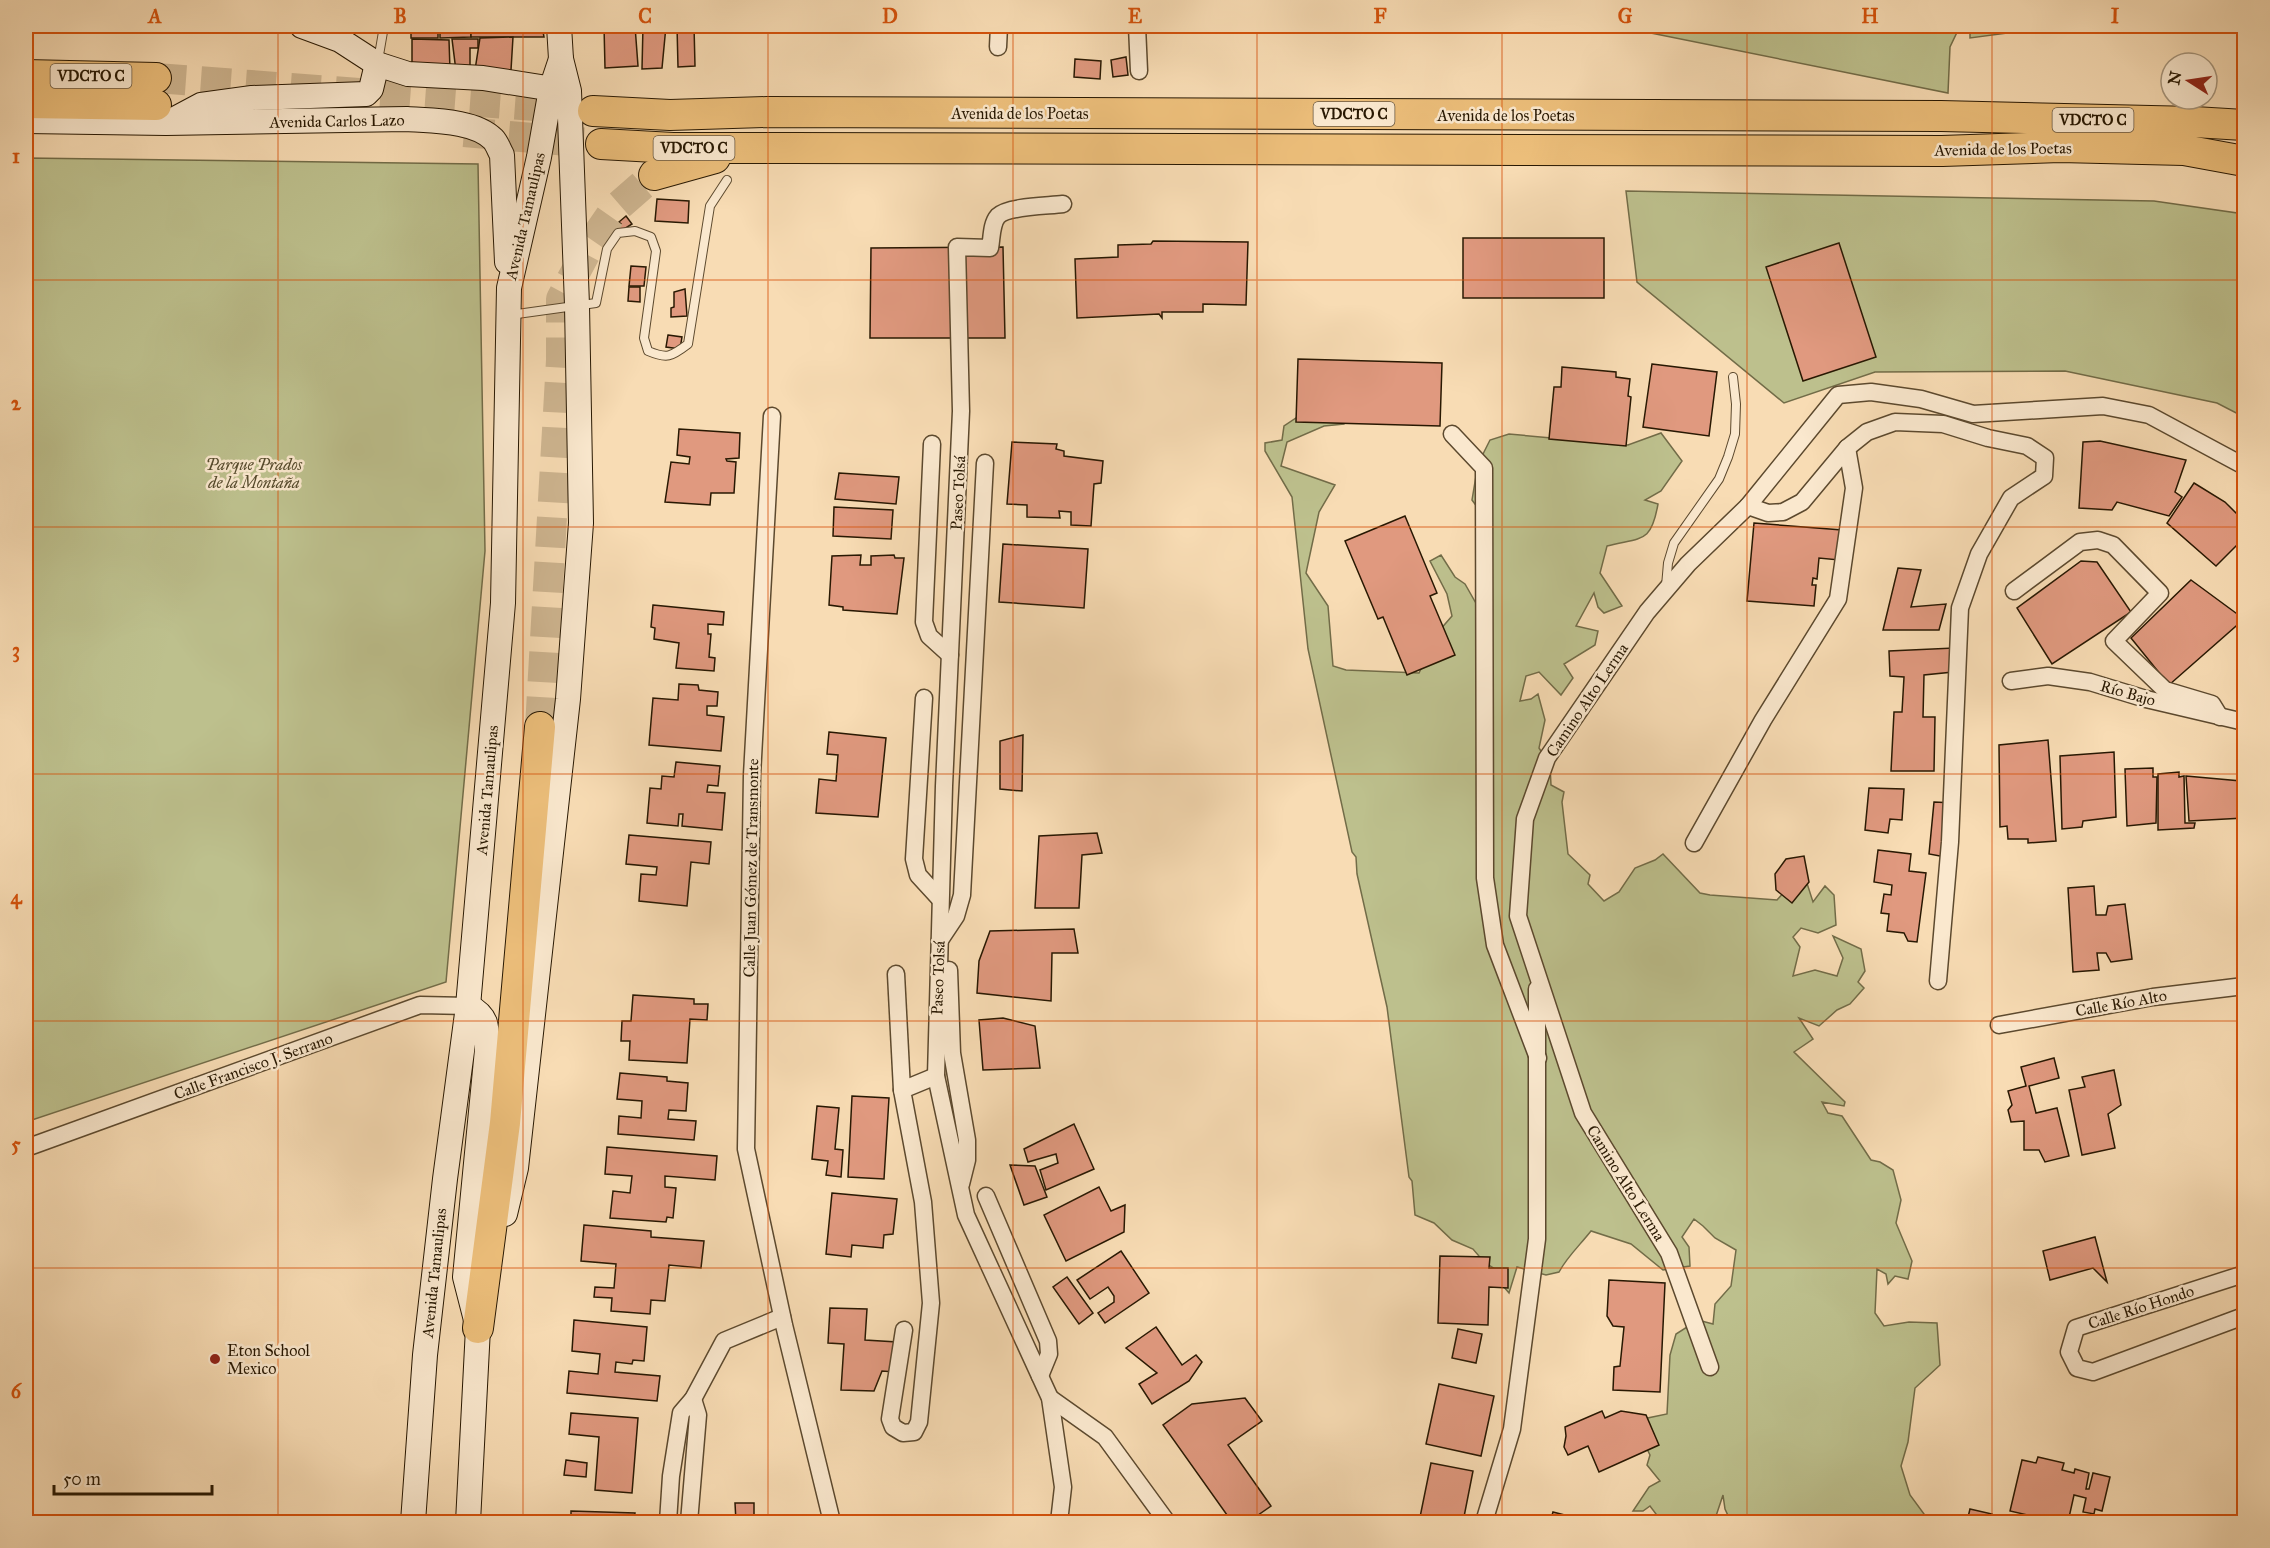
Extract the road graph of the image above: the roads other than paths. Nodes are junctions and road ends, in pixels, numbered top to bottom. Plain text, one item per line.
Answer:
1 (302, 26) edge
2 (384, 26) edge
3 (559, 26) edge
4 (999, 26) edge
5 (1137, 26) edge
6 (325, 30) edge
7 (998, 47) dead end
8 (377, 64) junction
9 (1138, 71) dead end
10 (26, 75) edge
11 (561, 90) junction
12 (160, 102) junction
13 (26, 103) edge
14 (593, 111) tunnel mouth
15 (26, 121) edge
16 (2244, 125) edge
17 (601, 144) tunnel mouth
18 (745, 149) junction
19 (2244, 161) edge
20 (654, 175) tunnel mouth
21 (727, 180) dead end
22 (1063, 204) dead end
23 (509, 288) junction
24 (577, 306) junction
25 (509, 315) junction
26 (1733, 377) dead end
27 (772, 416) dead end
28 (1452, 434) dead end
29 (932, 444) dead end
30 (1848, 448) junction
31 (985, 463) dead end
32 (2244, 466) edge
33 (1748, 506) junction
34 (1665, 589) junction
35 (2014, 591) dead end
36 (950, 655) junction
37 (2011, 681) dead end
38 (924, 698) dead end
39 (2220, 717) junction
40 (2244, 722) edge
41 (540, 727) tunnel mouth
42 (1694, 843) dead end
43 (940, 899) junction
44 (939, 941) junction
45 (949, 969) dead end
46 (896, 974) dead end
47 (1537, 974) junction
48 (1938, 981) dead end
49 (2244, 986) edge
50 (468, 1006) junction
51 (1999, 1025) dead end
52 (1538, 1058) junction
53 (936, 1076) junction
54 (902, 1090) junction
55 (33, 1146) edge
56 (26, 1156) edge
57 (960, 1188) junction
58 (986, 1196) dead end
59 (2244, 1274) edge
60 (2244, 1316) edge
61 (782, 1317) junction
62 (478, 1328) junction
63 (904, 1330) dead end
64 (1710, 1367) dead end
65 (1040, 1376) junction
66 (1050, 1398) junction
67 (693, 1399) junction
68 (671, 1476) junction
69 (693, 1477) junction
70 (413, 1522) edge
71 (468, 1522) edge
72 (668, 1522) edge
73 (689, 1522) edge
74 (832, 1522) edge
75 (1059, 1522) edge
76 (1167, 1522) edge
77 (1484, 1522) edge

1 - 6 street
2 - 8 lane
3 - 11 street, Avenida Tamaulipas
4 - 7 street
5 - 9 street
6 - 8 street
8 - 11 street
8 - 12 street
10 - 12 highway, Avenida Carlos Lazo / VDCTO C
11 - 23 street, Avenida Tamaulipas
11 - 24 street, Avenida Tamaulipas
12 - 13 highway, Avenida Carlos Lazo / VDCTO C
12 - 15 street, Avenida Carlos Lazo
12 - 23 street, Avenida Carlos Lazo
14 - 16 highway, Avenida de los Poetas / VDCTO C
17 - 18 highway, VDCTO C
18 - 19 highway, Avenida de los Poetas / VDCTO C
18 - 20 highway
21 - 24 lane
22 - 36 street, Paseo Tolsá
23 - 25 street, Avenida Tamaulipas
24 - 25 lane
24 - 62 street, Avenida Tamaulipas
25 - 50 street, Avenida Tamaulipas
26 - 34 lane
27 - 61 street, Calle Juan Gómez de Transmonte
28 - 52 street
29 - 36 street
30 - 33 street
30 - 42 street
30 - 48 street
31 - 44 street
32 - 33 street, Camino Alto Lerma
33 - 34 street, Camino Alto Lerma
34 - 47 street, Camino Alto Lerma
35 - 39 street
36 - 43 street, Paseo Tolsá
37 - 39 street, Río Bajo
38 - 43 street
39 - 40 street, Río Bajo
41 - 62 highway
43 - 44 street, Paseo Tolsá
44 - 53 street, Paseo Tolsá
45 - 57 street
46 - 54 street
47 - 52 street
47 - 64 street, Camino Alto Lerma
49 - 51 street, Calle Río Alto
50 - 55 street, Calle Francisco J. Serrano
50 - 62 street
50 - 70 street, Avenida Tamaulipas
52 - 77 street
53 - 54 street
53 - 57 street, Paseo Tolsá
54 - 63 street
55 - 56 street, Calle Francisco J. Serrano
57 - 65 street, Paseo Tolsá
58 - 65 street
59 - 60 street, Calle Río Hondo
61 - 67 street
61 - 74 street, Calle Juan Gómez de Transmonte
62 - 71 street, Avenida Tamaulipas
65 - 66 street, Paseo Tolsá
66 - 75 street, Paseo Tolsá
66 - 76 street
67 - 68 street
67 - 69 street
68 - 69 street
68 - 72 street
69 - 73 street

